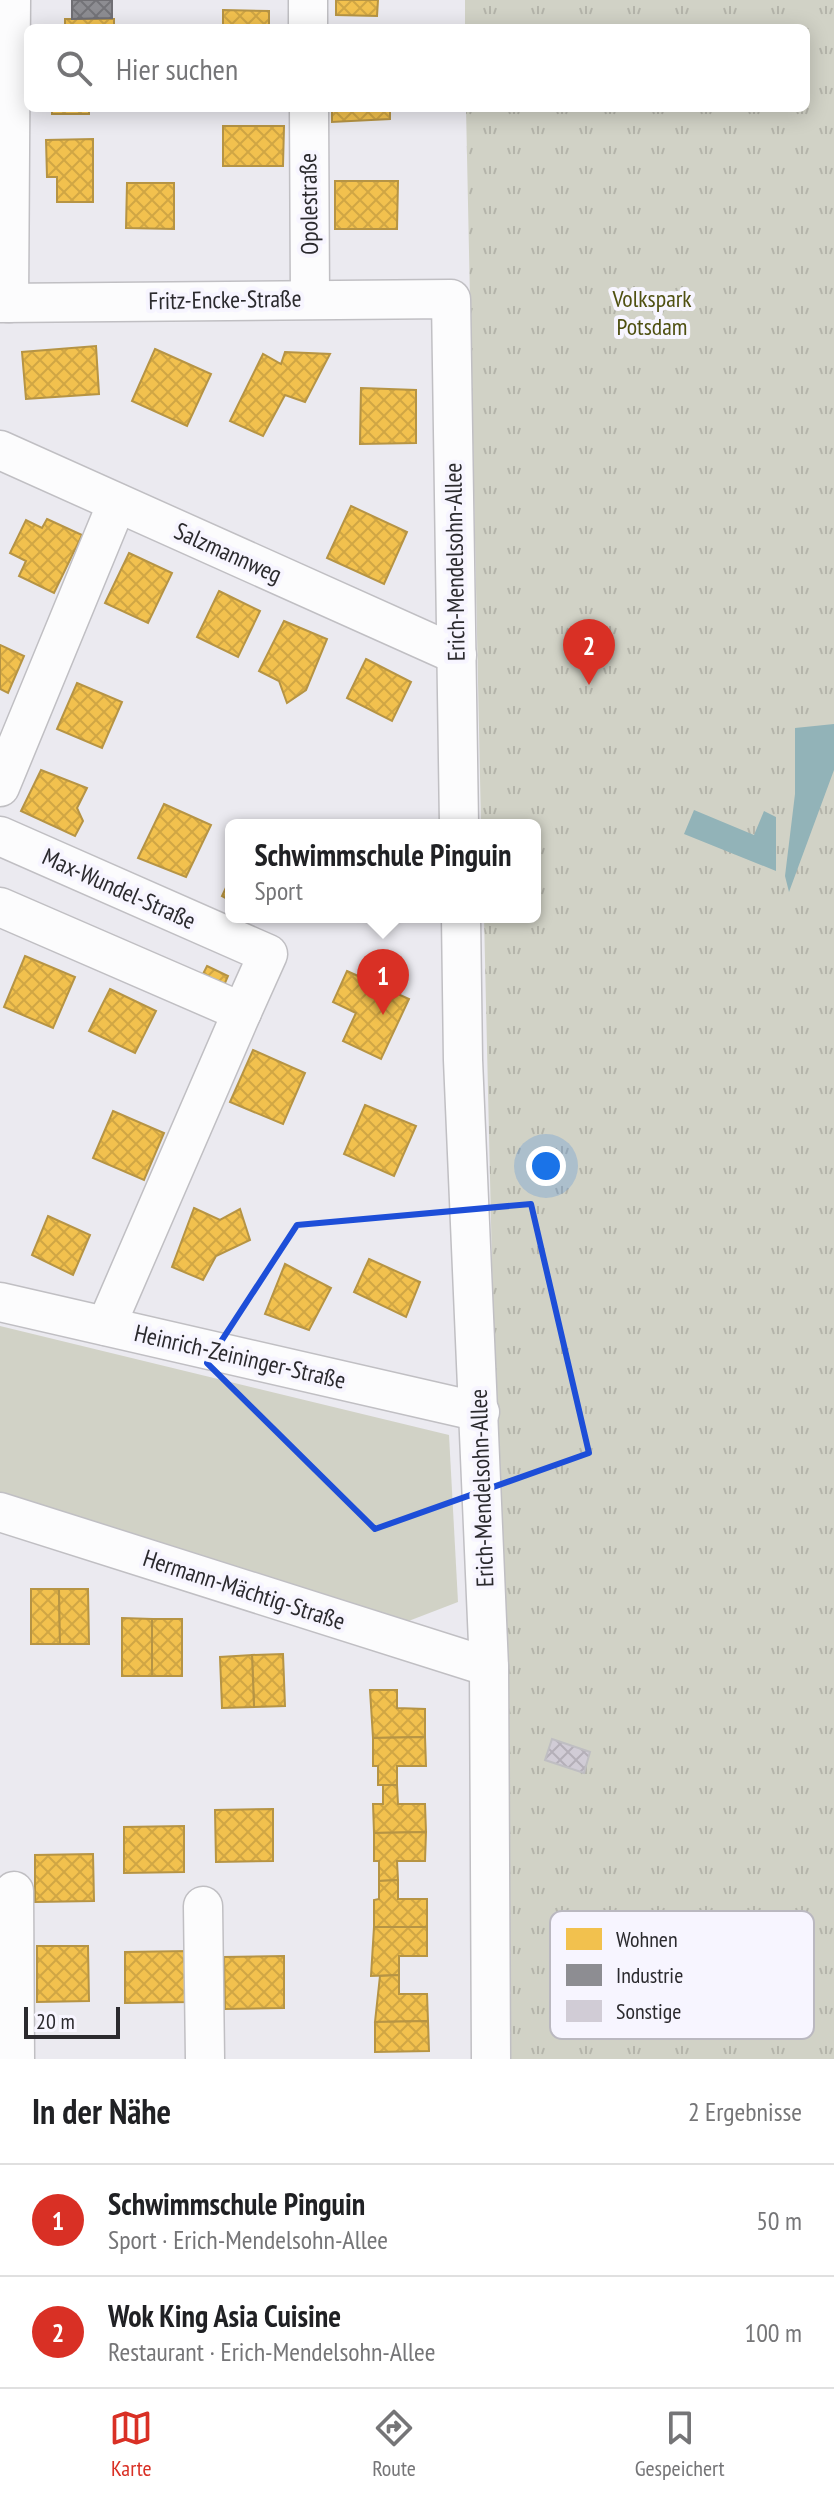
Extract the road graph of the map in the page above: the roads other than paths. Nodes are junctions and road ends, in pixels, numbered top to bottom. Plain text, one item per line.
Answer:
1 (11, 0) edge
2 (308, 0) edge
3 (308, 24) edge
4 (309, 112) edge
5 (310, 299) junction
6 (451, 299) joint
7 (4, 303) edge
8 (0, 450) edge
9 (117, 503) junction
10 (457, 655) junction
11 (0, 787) edge
12 (459, 819) edge
13 (0, 836) edge
14 (0, 907) edge
15 (461, 923) edge
16 (242, 1012) junction
17 (0, 1302) edge
18 (106, 1326) junction
19 (480, 1412) junction
20 (0, 1512) edge
21 (489, 1667) junction
22 (14, 1891) dead end
23 (203, 1906) dead end
24 (15, 2059) edge
25 (205, 2059) edge
26 (491, 2059) edge

1 - 7 street
2 - 3 street
4 - 5 street, Opolestraße
5 - 6 street, Fritz-Encke-Straße
5 - 7 street, Fritz-Encke-Straße
6 - 10 street, Erich-Mendelsohn-Allee
8 - 9 street, Salzmannweg
9 - 10 street, Salzmannweg
9 - 11 street
10 - 12 street, Erich-Mendelsohn-Allee
13 - 16 street, Max-Wundel-Straße
14 - 16 street
15 - 19 street, Erich-Mendelsohn-Allee
16 - 18 street, Max-Wundel-Straße
17 - 18 street, Heinrich-Zeininger-Straße
18 - 19 street, Heinrich-Zeininger-Straße
19 - 21 street, Erich-Mendelsohn-Allee
20 - 21 street, Hermann-Mächtig-Straße
21 - 26 street, Erich-Mendelsohn-Allee
22 - 24 street
23 - 25 street

